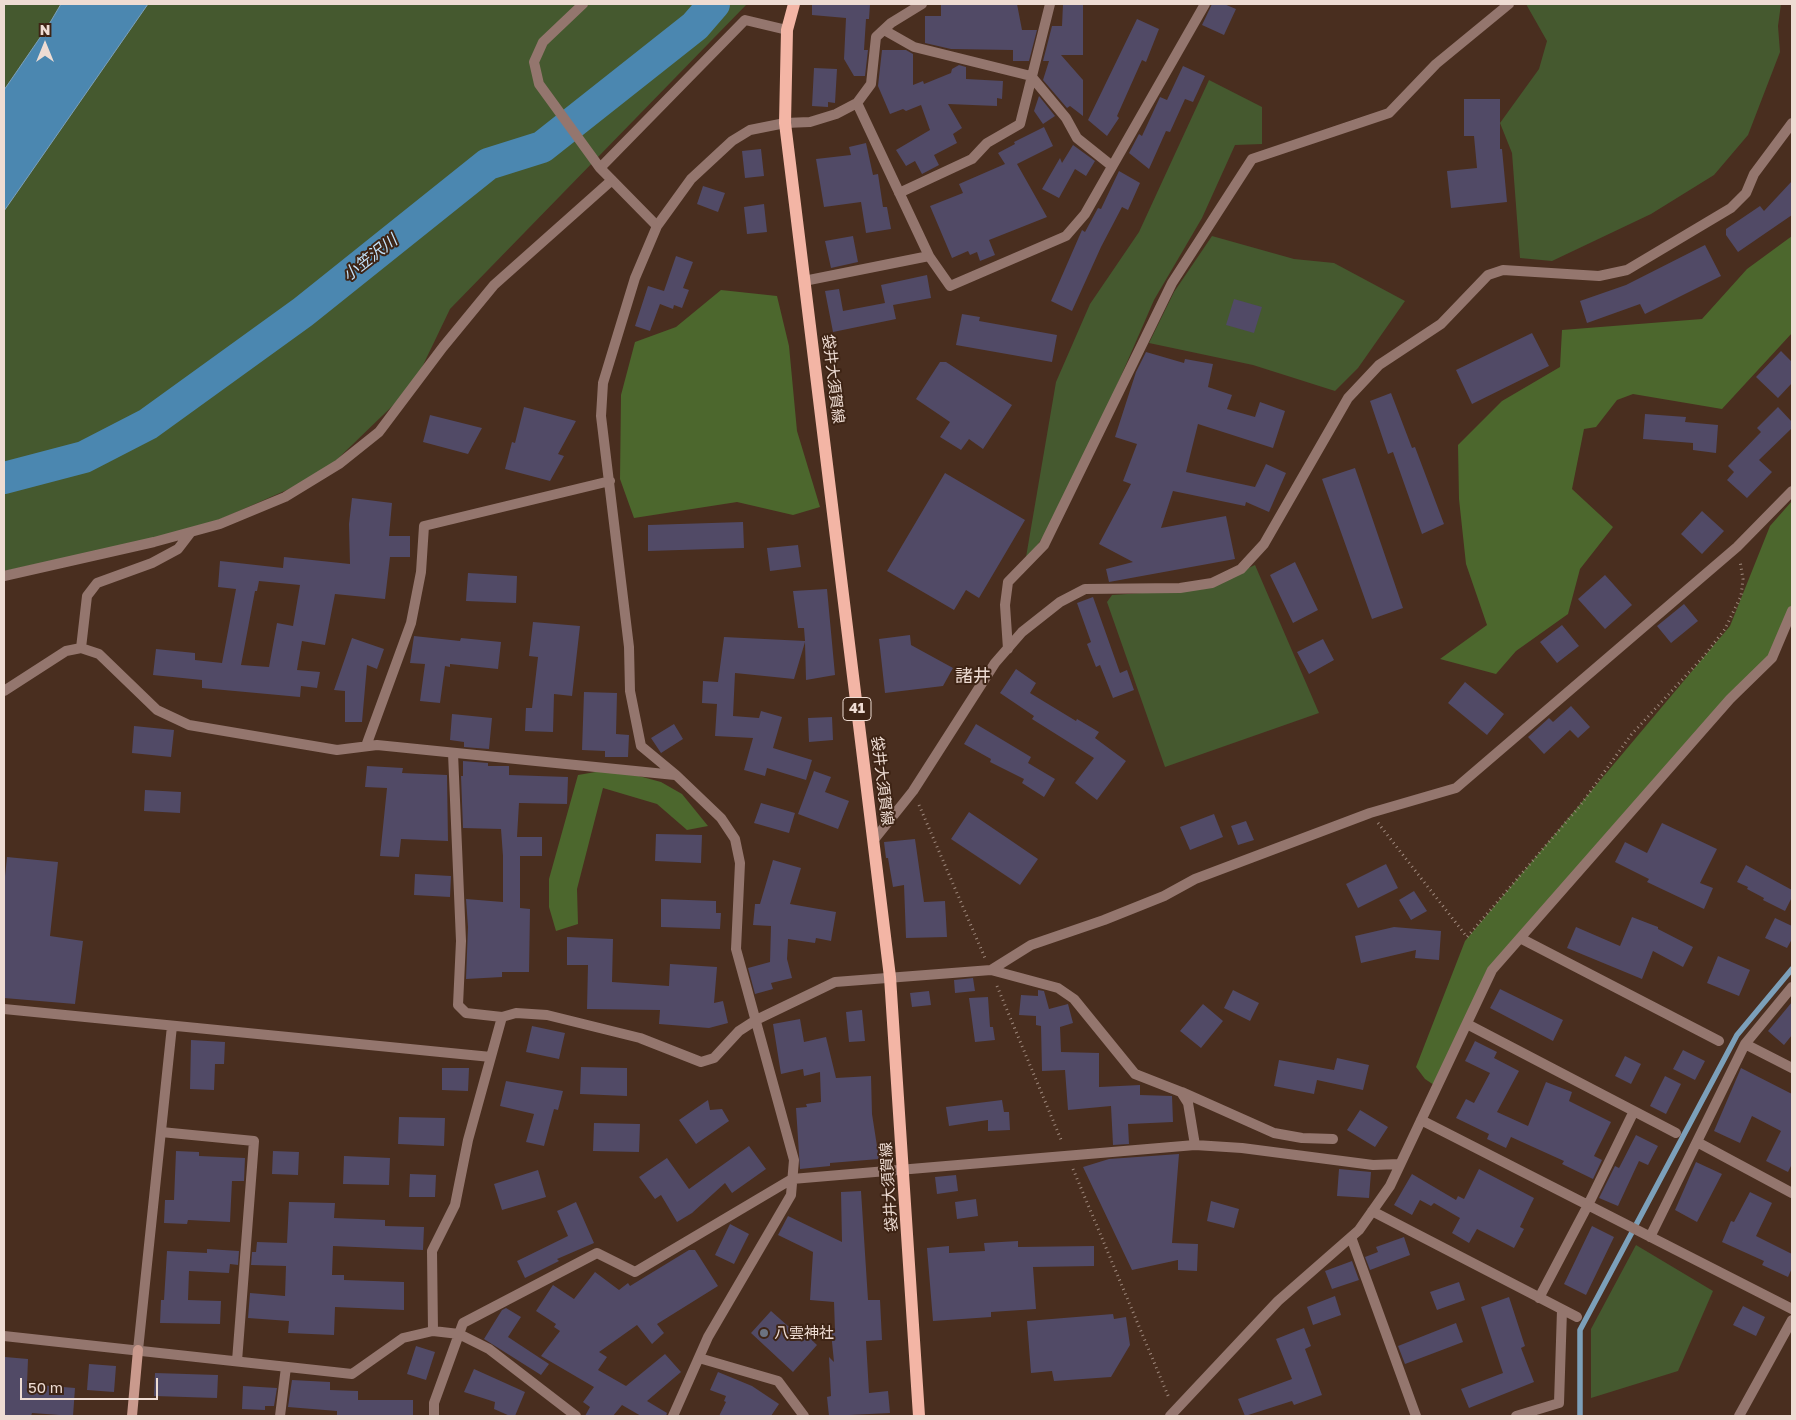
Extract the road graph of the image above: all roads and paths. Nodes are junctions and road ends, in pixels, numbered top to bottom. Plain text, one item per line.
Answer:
1 (583, 4) edge
2 (794, 4) edge
3 (922, 4) edge
4 (1050, 4) edge
5 (1204, 4) edge
6 (1509, 4) edge
7 (787, 30) junction
8 (884, 30) junction
9 (1031, 76) junction
10 (857, 102) junction
11 (785, 123) junction
12 (1792, 123) edge
13 (1112, 166) junction
14 (600, 168) junction
15 (612, 180) junction
16 (899, 193) junction
17 (657, 226) junction
18 (929, 256) junction
19 (804, 281) junction
20 (610, 481) junction
21 (1792, 491) edge
22 (191, 532) junction
23 (1737, 547) junction
24 (4, 576) edge
25 (1792, 611) edge
26 (81, 648) junction
27 (1008, 649) junction
28 (4, 691) edge
29 (366, 746) junction
30 (453, 753) junction
31 (676, 775) junction
32 (913, 791) junction
33 (1370, 813) junction
34 (874, 841) junction
35 (1520, 938) junction
36 (991, 970) junction
37 (890, 977) junction
38 (1792, 987) edge
39 (4, 1009) edge
40 (502, 1017) junction
41 (756, 1020) junction
42 (1467, 1024) junction
43 (172, 1026) junction
44 (1719, 1041) dead end
45 (1745, 1044) junction
46 (491, 1057) junction
47 (1792, 1068) edge
48 (1181, 1092) junction
49 (1634, 1111) junction
50 (1421, 1120) junction
51 (161, 1132) junction
52 (1676, 1133) dead end
53 (1333, 1139) dead end
54 (1697, 1142) junction
55 (1195, 1145) junction
56 (1067, 1155) junction
57 (1400, 1164) junction
58 (904, 1168) junction
59 (792, 1179) junction
60 (1792, 1194) edge
61 (1588, 1205) junction
62 (1372, 1211) junction
63 (1351, 1237) junction
64 (1650, 1237) junction
65 (1539, 1298) junction
66 (1792, 1309) edge
67 (1562, 1310) junction
68 (1577, 1317) dead end
69 (1792, 1320) edge
70 (433, 1331) junction
71 (459, 1334) junction
72 (4, 1336) edge
73 (138, 1350) junction
74 (699, 1358) junction
75 (237, 1361) junction
76 (286, 1367) junction
77 (1172, 1415) edge
78 (132, 1416) edge
79 (280, 1416) edge
80 (434, 1416) edge
81 (576, 1416) edge
82 (673, 1416) edge
83 (804, 1416) edge
84 (919, 1416) edge
85 (1416, 1416) edge
86 (1516, 1416) edge
87 (1739, 1416) edge

1 - 14 street
2 - 7 main road, 袋井大須賀線 / 41
3 - 8 street
4 - 9 street
5 - 13 street
6 - 27 street
7 - 11 main road, 袋井大須賀線 / 41
7 - 14 street
8 - 9 street
8 - 10 street
9 - 13 street
9 - 16 street
10 - 11 street
10 - 16 street
11 - 17 street
11 - 19 main road, 袋井大須賀線 / 41
12 - 27 street
13 - 18 street
14 - 15 street
15 - 17 street
15 - 22 street
16 - 18 street
17 - 20 street
18 - 19 street
19 - 34 main road, 袋井大須賀線 / 41
20 - 29 street
20 - 31 street
21 - 23 street
22 - 24 street
22 - 26 street
23 - 33 street
23 - 33 path
25 - 35 street
26 - 28 street
26 - 29 street
27 - 32 street
29 - 30 street
30 - 31 street
30 - 40 street
31 - 41 street
32 - 34 street
32 - 36 path
33 - 36 street
34 - 37 main road, 袋井大須賀線 / 41
35 - 42 street
35 - 44 street
36 - 37 street
36 - 48 street
36 - 56 path
37 - 41 street
37 - 58 main road, 袋井大須賀線 / 41
38 - 45 street
39 - 43 street
40 - 41 street
40 - 46 street
41 - 59 street
42 - 49 street
42 - 50 street
43 - 46 street
43 - 51 street
45 - 47 street
45 - 54 street
46 - 70 street
48 - 53 street
48 - 55 street
49 - 52 street
49 - 61 street
50 - 57 street
50 - 61 street
51 - 73 street
51 - 75 street
54 - 60 street
54 - 64 street
55 - 56 street
55 - 57 street
56 - 58 street
56 - 77 path
57 - 62 street
58 - 59 street
58 - 84 main road, 袋井大須賀線 / 41
59 - 71 street
59 - 74 street
61 - 64 street
61 - 65 street
62 - 63 street
62 - 65 street
63 - 77 street
63 - 85 street
64 - 66 street
65 - 67 street
67 - 68 street
67 - 86 street
69 - 87 street
70 - 71 street
70 - 76 street
71 - 80 street
71 - 81 street
72 - 73 street
73 - 75 street
73 - 78 street
74 - 82 street
74 - 83 street
75 - 76 street
76 - 79 street

